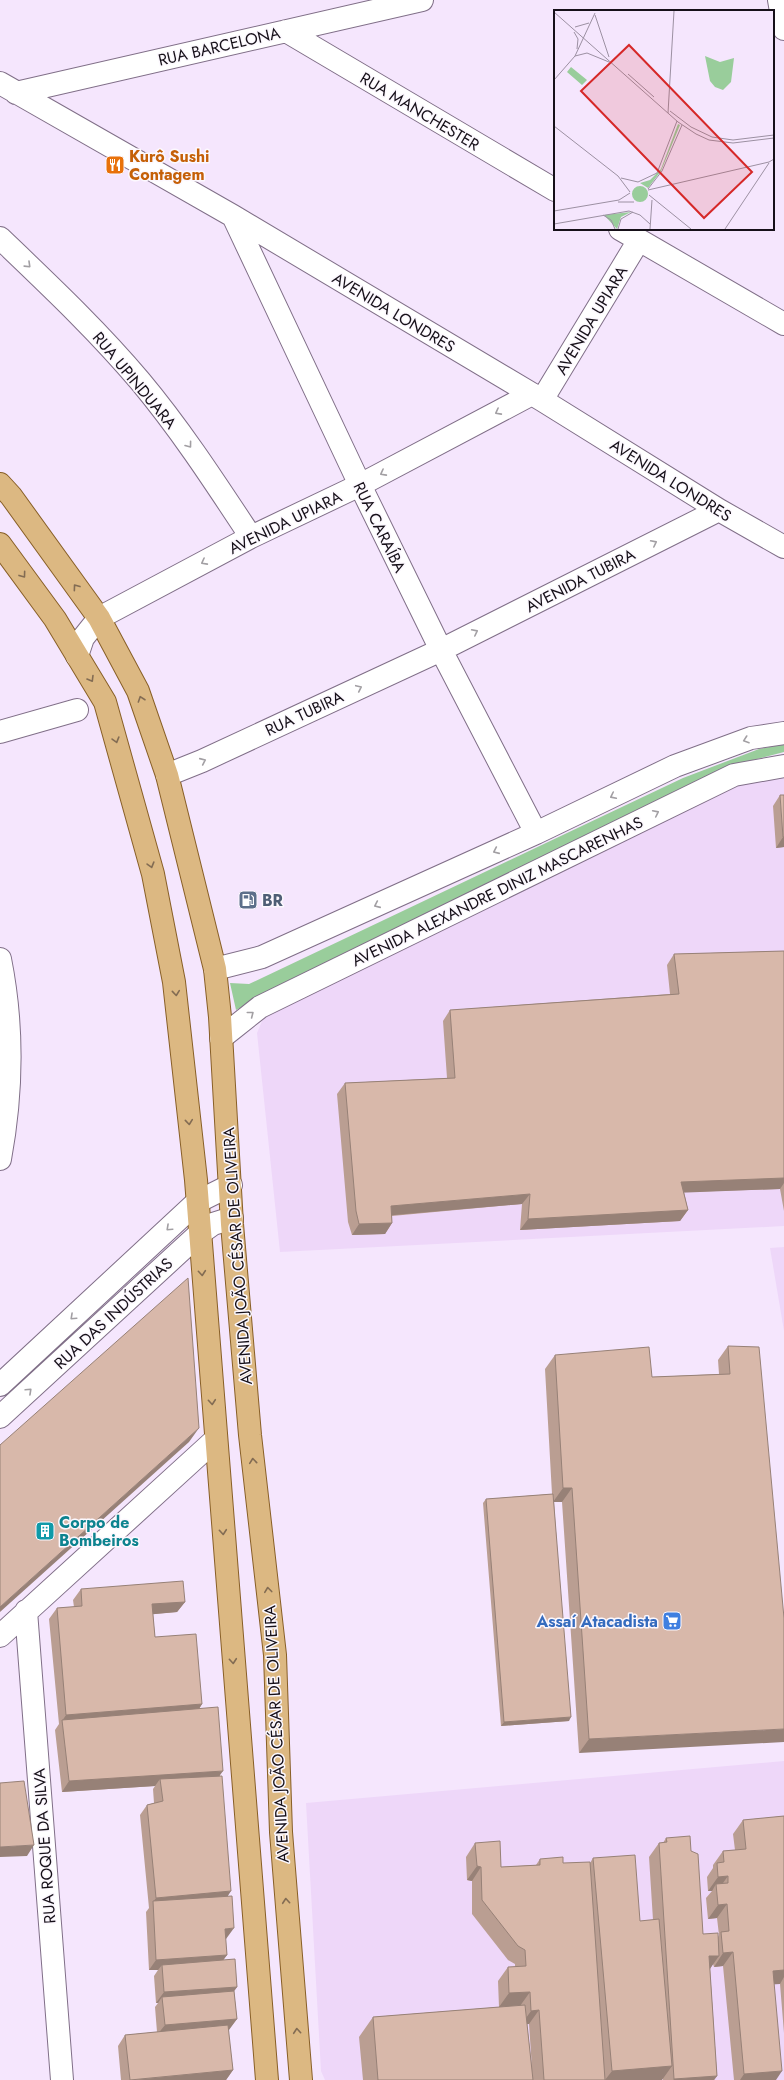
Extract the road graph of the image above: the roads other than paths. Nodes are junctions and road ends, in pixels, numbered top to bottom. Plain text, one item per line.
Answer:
1 (419, 0) edge
2 (779, 0) edge
3 (784, 28) edge
4 (286, 31) junction
5 (8, 88) edge
6 (554, 189) edge
7 (233, 216) junction
8 (622, 230) edge
9 (0, 238) edge
10 (639, 240) junction
11 (784, 324) edge
12 (537, 397) junction
13 (0, 484) edge
14 (360, 485) junction
15 (719, 510) junction
16 (251, 537) junction
17 (0, 544) edge
18 (784, 548) edge
19 (99, 618) junction
20 (441, 650) junction
21 (77, 656) junction
22 (77, 710) dead end
23 (0, 732) edge
24 (784, 733) edge
25 (784, 766) edge
26 (167, 775) junction
27 (536, 833) junction
28 (0, 959) edge
29 (215, 969) junction
30 (221, 1038) junction
31 (0, 1159) edge
32 (231, 1185) junction
33 (197, 1202) junction
34 (232, 1218) junction
35 (199, 1234) junction
36 (0, 1385) edge
37 (0, 1417) edge
38 (215, 1440) junction
39 (26, 1611) junction
40 (0, 1636) edge
41 (266, 2072) edge
42 (302, 2077) edge
43 (62, 2080) edge

1 - 4 street, RUA BARCELONA
2 - 3 street
4 - 5 street, RUA BARCELONA
4 - 6 street, RUA MANCHESTER
5 - 7 street, AVENIDA LONDRES
7 - 12 street, AVENIDA LONDRES
7 - 14 street, RUA CARAÍBA
8 - 10 street
9 -> 16 street, RUA UPINDUARA
10 - 11 street
10 - 12 street, AVENIDA UPIARA
12 -> 14 street, AVENIDA UPIARA
12 - 15 street, AVENIDA LONDRES
19 -> 13 main road, AVENIDA JOÃO CÉSAR DE OLIVEIRA
14 - 16 street, AVENIDA UPIARA
14 - 20 street, RUA CARAÍBA
15 - 18 street, AVENIDA LONDRES
20 -> 15 street, AVENIDA TUBIRA
16 -> 19 street, AVENIDA UPIARA
17 -> 21 main road, AVENIDA JOÃO CÉSAR DE OLIVEIRA
19 - 21 street, AVENIDA UPIARA
26 -> 19 main road, AVENIDA JOÃO CÉSAR DE OLIVEIRA
26 -> 20 street, RUA TUBIRA
20 - 27 street, RUA CARAÍBA
21 -> 33 main road, AVENIDA JOÃO CÉSAR DE OLIVEIRA
22 - 23 street
24 -> 27 street
30 -> 25 street, AVENIDA ALEXANDRE DINIZ MASCARENHAS
26 - 29 main road, AVENIDA JOÃO CÉSAR DE OLIVEIRA
27 -> 29 street
28 - 31 street
29 - 30 main road, AVENIDA JOÃO CÉSAR DE OLIVEIRA
30 - 32 main road, AVENIDA JOÃO CÉSAR DE OLIVEIRA
32 - 33 street, RUA DAS INDÚSTRIAS
32 - 34 main road, AVENIDA JOÃO CÉSAR DE OLIVEIRA
33 - 35 main road, AVENIDA JOÃO CÉSAR DE OLIVEIRA
33 -> 36 street, RUA DAS INDÚSTRIAS
34 - 35 street, RUA DAS INDÚSTRIAS
42 -> 34 main road, AVENIDA JOÃO CÉSAR DE OLIVEIRA
37 -> 35 street, RUA DAS INDÚSTRIAS
35 -> 38 main road, AVENIDA JOÃO CÉSAR DE OLIVEIRA
38 - 39 street
38 -> 41 main road, AVENIDA JOÃO CÉSAR DE OLIVEIRA
39 - 40 street
39 - 43 street, RUA ROQUE DA SILVA
41 - 42 main road

